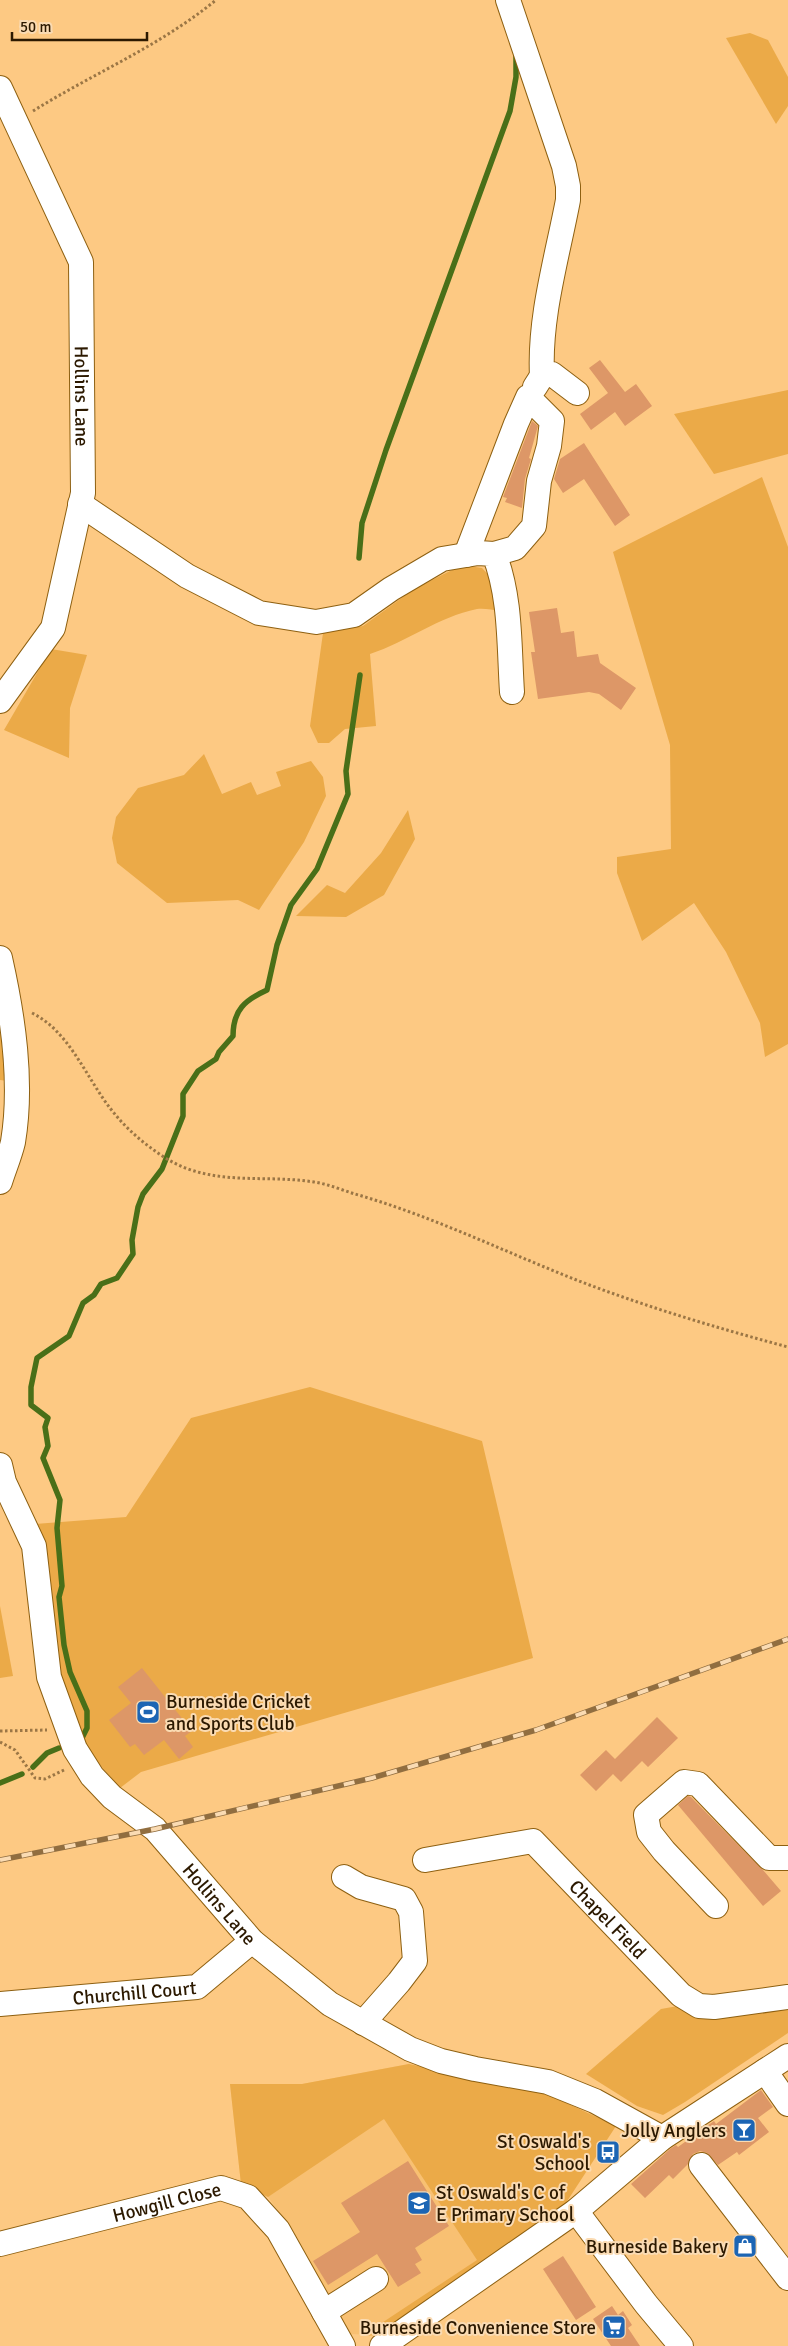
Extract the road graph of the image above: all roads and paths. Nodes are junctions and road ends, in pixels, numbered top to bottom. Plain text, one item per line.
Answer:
1 (216, 0) edge
2 (508, 0) edge
3 (0, 88) edge
4 (28, 114) dead end
5 (542, 376) junction
6 (577, 392) dead end
7 (528, 397) junction
8 (80, 504) junction
9 (494, 554) junction
10 (466, 555) junction
11 (512, 692) dead end
12 (0, 701) edge
13 (0, 958) edge
14 (10, 1003) junction
15 (0, 1182) edge
16 (788, 1347) edge
17 (0, 1465) edge
18 (68, 1730) junction
19 (0, 1731) edge
20 (0, 1742) edge
21 (82, 1760) junction
22 (788, 1858) edge
23 (425, 1860) dead end
24 (344, 1877) dead end
25 (716, 1906) dead end
26 (252, 1941) junction
27 (788, 1998) edge
28 (0, 2004) edge
29 (363, 2023) junction
30 (788, 2056) edge
31 (765, 2071) junction
32 (788, 2104) edge
33 (662, 2138) junction
34 (701, 2165) dead end
35 (576, 2211) junction
36 (0, 2244) edge
37 (788, 2278) edge
38 (376, 2279) dead end
39 (324, 2312) junction
40 (343, 2346) edge
41 (382, 2346) edge
42 (681, 2346) edge

1 - 4 path
2 - 5 street
3 - 8 street, Hollins Lane
5 - 6 street
5 - 7 street
7 - 9 street
7 - 10 street
8 - 10 street
8 - 12 street, Hollins Lane
9 - 10 street
9 - 11 street
13 - 14 street
14 - 15 street
14 - 16 path
17 - 18 street, Hollins Lane
18 - 19 path
18 - 21 street, Hollins Lane
20 - 21 path
21 - 26 street, Hollins Lane
22 - 25 street
23 - 27 street, Chapel Field
24 - 29 street
26 - 28 street, Churchill Court
26 - 29 street, Hollins Lane
29 - 33 street, Hollins Lane
30 - 31 street
31 - 32 street
31 - 33 street
33 - 35 street
34 - 37 street
35 - 41 street
35 - 42 street
36 - 39 street, Howgill Close
38 - 39 street
39 - 40 street, Howgill Close

